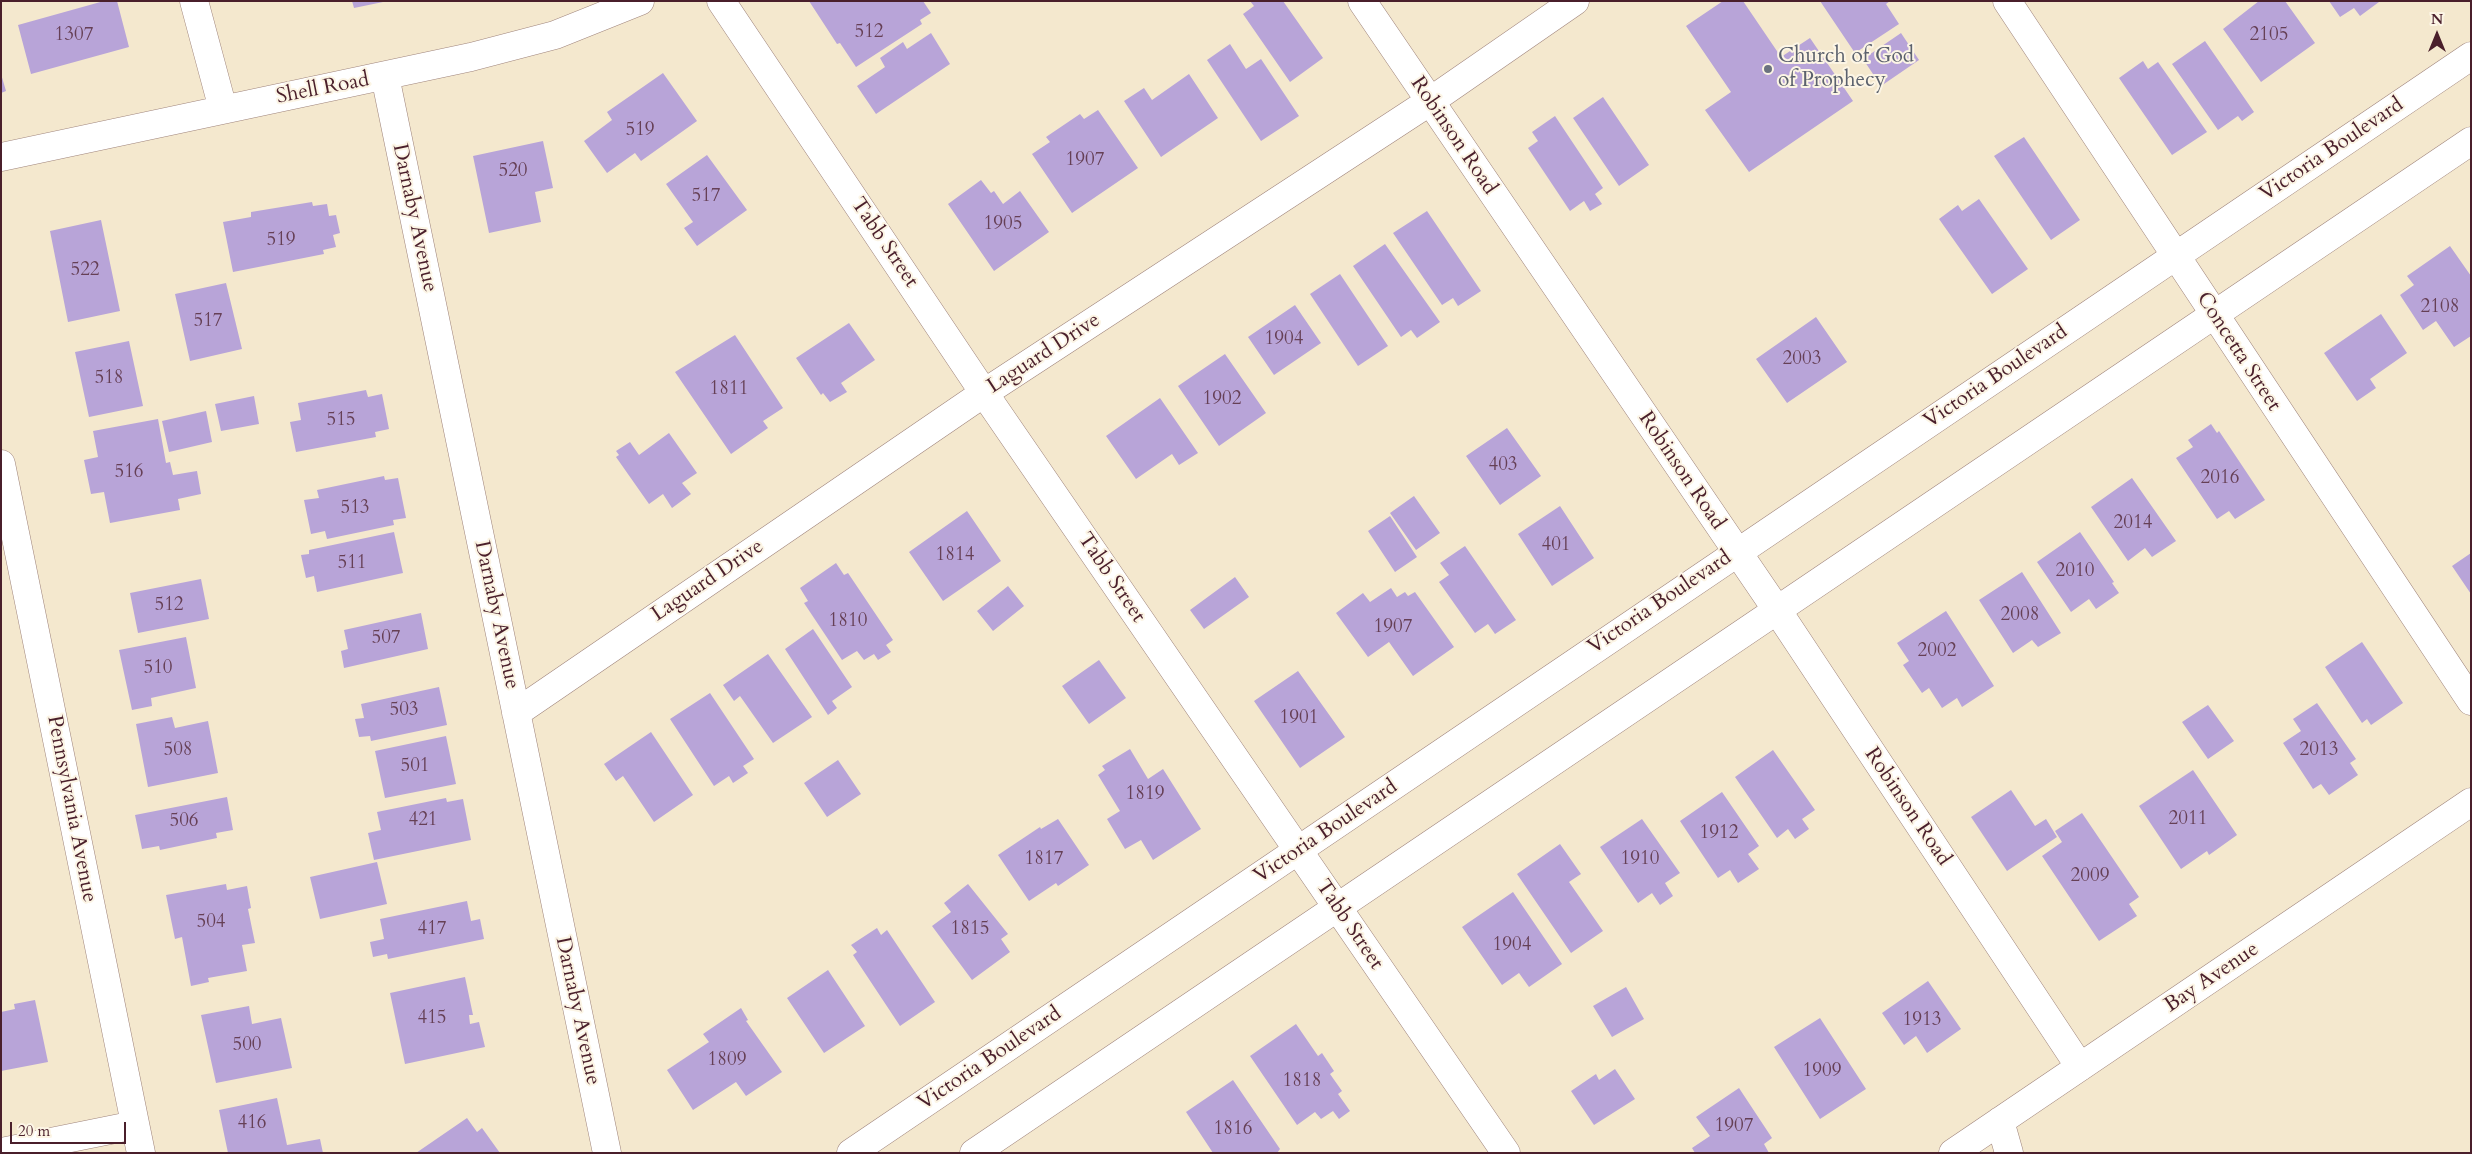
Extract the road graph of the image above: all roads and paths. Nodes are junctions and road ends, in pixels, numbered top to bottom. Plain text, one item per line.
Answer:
1 (194, 1) edge
2 (640, 1) edge
3 (721, 1) edge
4 (1362, 1) edge
5 (1575, 1) edge
6 (2007, 1) edge
7 (2471, 56) edge
8 (385, 76) junction
9 (1430, 102) junction
10 (223, 109) junction
11 (2471, 141) edge
12 (1, 157) edge
13 (2176, 256) junction
14 (2214, 316) junction
15 (984, 393) junction
16 (1, 464) edge
17 (1736, 552) junction
18 (1777, 610) junction
19 (2471, 701) edge
20 (516, 713) junction
21 (2471, 802) edge
22 (1298, 851) junction
23 (1337, 907) junction
24 (2080, 1067) junction
25 (2000, 1121) junction
26 (135, 1125) junction
27 (1, 1152) edge
28 (141, 1153) edge
29 (606, 1153) edge
30 (851, 1153) edge
31 (974, 1153) edge
32 (1506, 1153) edge
33 (1953, 1153) edge
34 (2008, 1153) edge

1 - 10 street
2 - 8 street, Shell Road
3 - 15 street, Tabb Street
4 - 9 street, Robinson Road
5 - 9 street, Laguard Drive
6 - 13 street, Concetta Street
7 - 13 street, Victoria Boulevard
8 - 10 street, Shell Road
8 - 20 street, Darnaby Avenue
9 - 15 street, Laguard Drive
9 - 17 street, Robinson Road
10 - 12 street, Shell Road
11 - 14 street
13 - 14 street, Concetta Street
13 - 17 street, Victoria Boulevard
14 - 18 street
14 - 19 street, Concetta Street
15 - 20 street, Laguard Drive
15 - 22 street, Tabb Street
16 - 26 street, Pennsylvania Avenue
17 - 18 street, Robinson Road
17 - 22 street, Victoria Boulevard
18 - 23 street
18 - 24 street, Robinson Road
20 - 29 street, Darnaby Avenue
21 - 24 street, Bay Avenue
22 - 23 street, Tabb Street
22 - 30 street, Victoria Boulevard
23 - 31 street
23 - 32 street, Tabb Street
24 - 25 street, Bay Avenue
25 - 33 street, Bay Avenue
25 - 34 street
26 - 27 street
26 - 28 street, Pennsylvania Avenue

